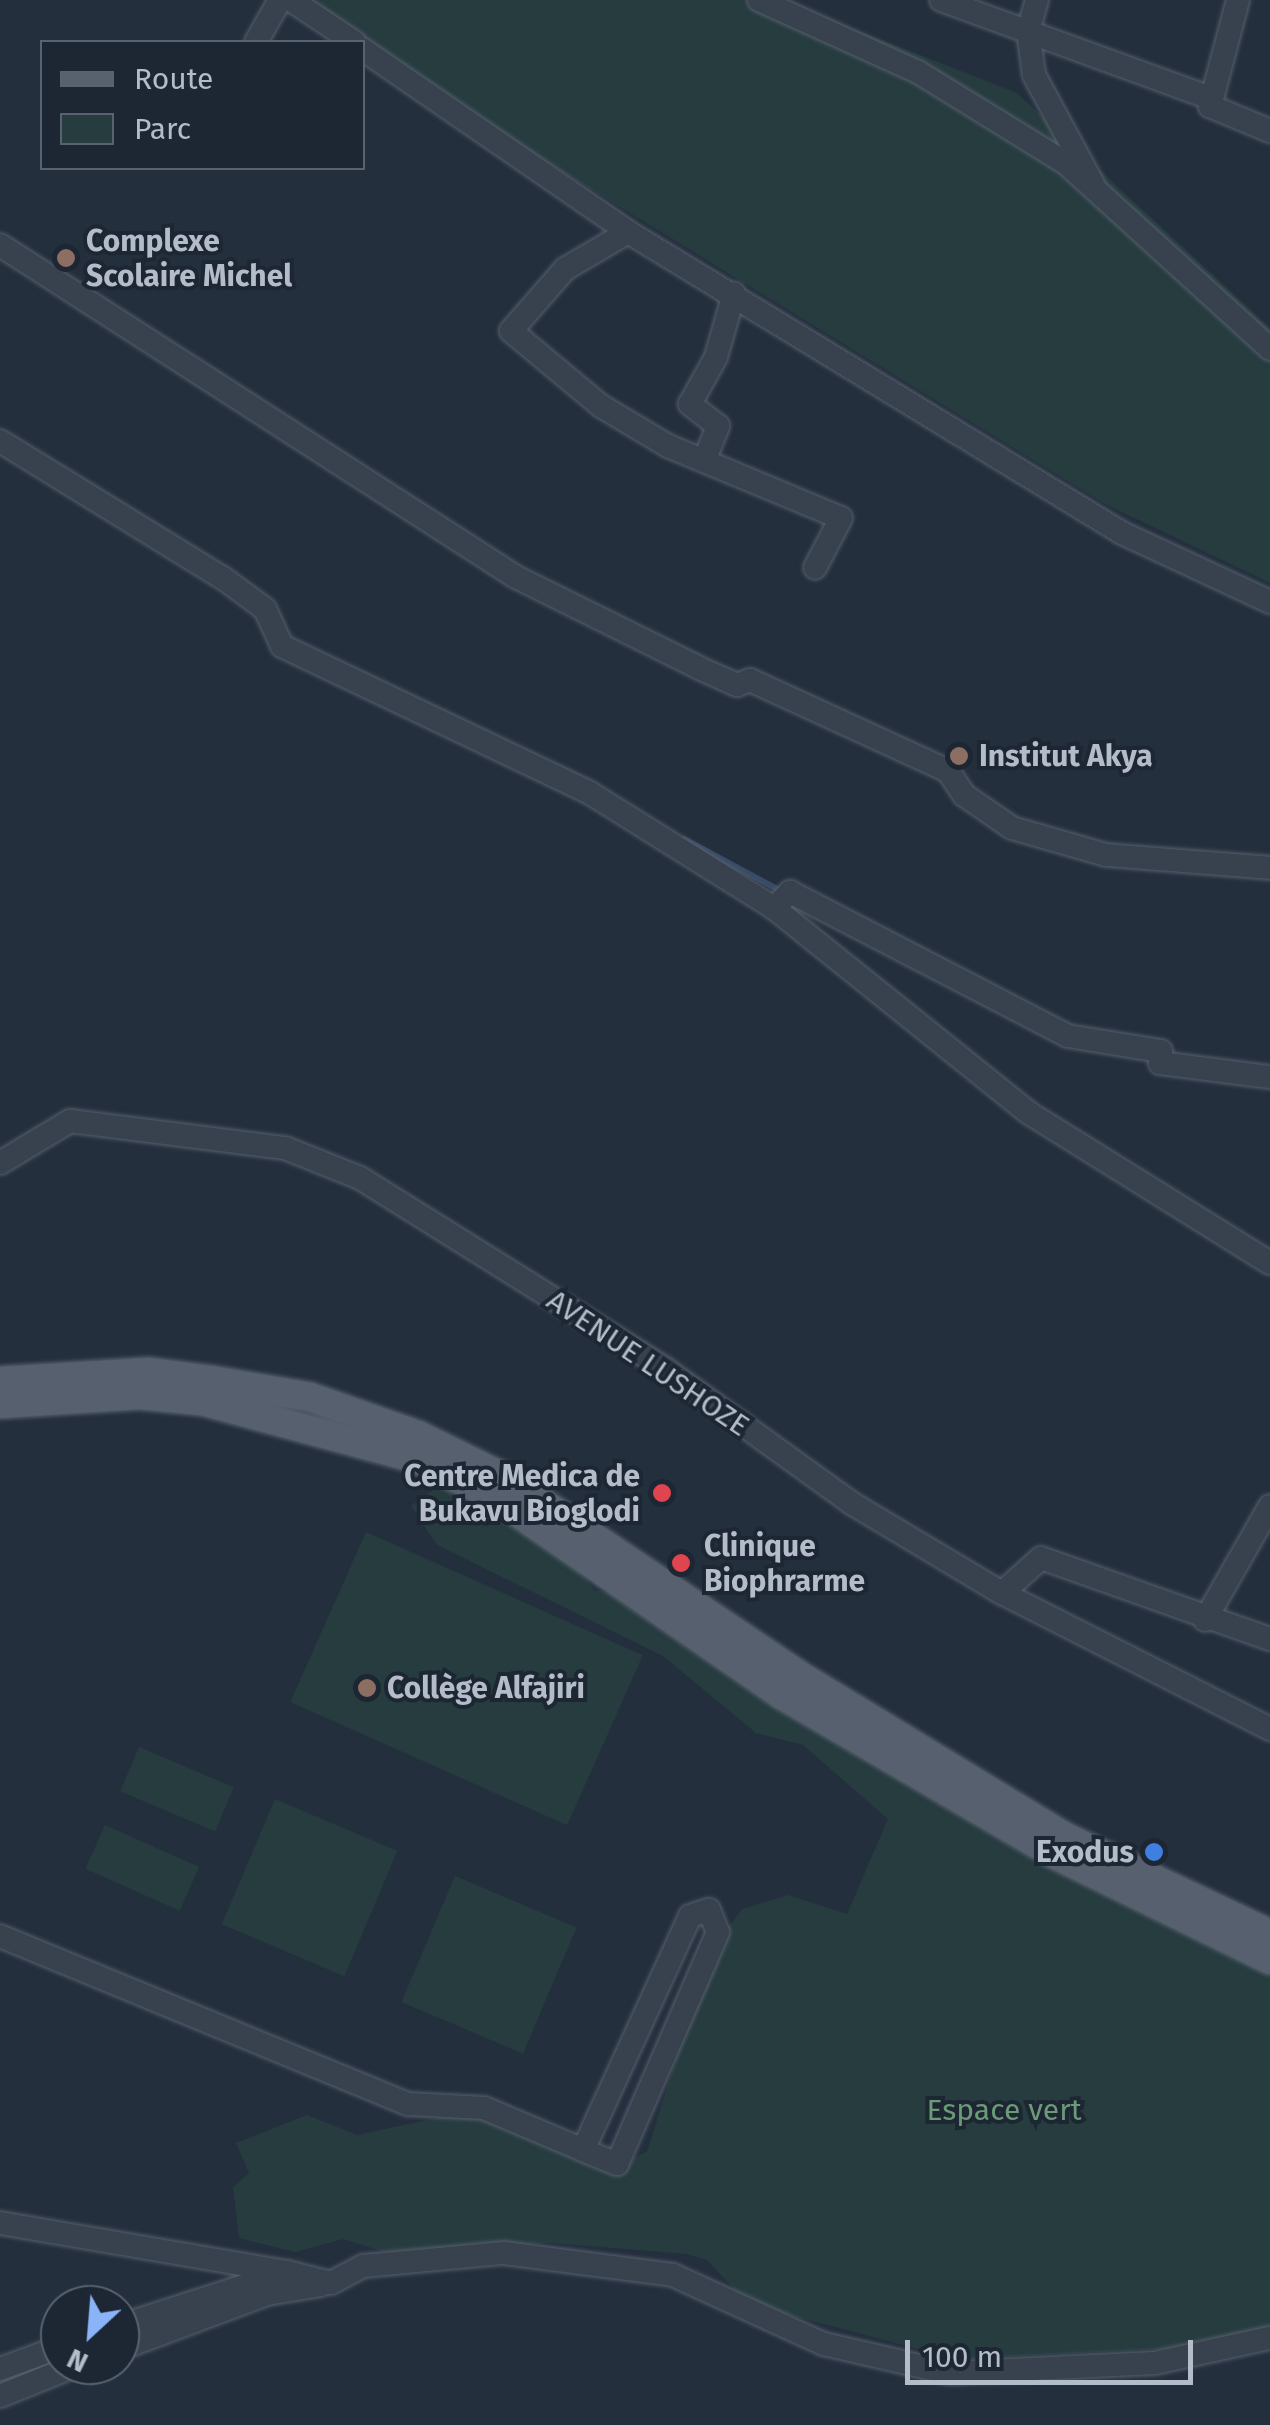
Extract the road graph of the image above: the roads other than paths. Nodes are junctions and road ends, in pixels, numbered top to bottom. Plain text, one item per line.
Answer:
1 (280, 0) edge
2 (291, 0) edge
3 (759, 0) edge
4 (941, 0) edge
5 (1037, 0) edge
6 (1238, 0) edge
7 (1028, 31) junction
8 (257, 40) edge
9 (351, 40) edge
10 (365, 50) edge
11 (1208, 96) junction
12 (1270, 131) edge
13 (1095, 187) junction
14 (628, 232) junction
15 (0, 245) edge
16 (734, 294) junction
17 (1270, 349) edge
18 (0, 441) edge
19 (704, 462) junction
20 (815, 568) dead end
21 (1270, 602) edge
22 (1270, 868) edge
23 (774, 908) junction
24 (1270, 1078) edge
25 (0, 1164) edge
26 (1270, 1263) edge
27 (0, 1381) edge
28 (0, 1404) edge
29 (306, 1410) junction
30 (1270, 1506) edge
31 (1002, 1593) junction
32 (1205, 1620) junction
33 (1270, 1639) edge
34 (789, 1685) junction
35 (1270, 1729) edge
36 (1270, 1934) edge
37 (0, 1936) edge
38 (1270, 1960) edge
39 (638, 2029) junction
40 (670, 2043) junction
41 (583, 2150) junction
42 (0, 2222) edge
43 (287, 2272) junction
44 (332, 2283) junction
45 (140, 2320) edge
46 (1270, 2338) edge
47 (140, 2342) edge
48 (40, 2355) edge
49 (0, 2370) edge
50 (40, 2380) edge
51 (0, 2396) edge

1 - 8 street
2 - 9 street
3 - 13 street
4 - 7 street
5 - 7 street
6 - 11 street
7 - 11 street
7 - 13 street
10 - 14 street
11 - 12 street
13 - 17 street
14 - 16 street
14 - 19 street
15 - 22 street
16 - 19 street
16 - 21 street
18 - 23 street
19 - 20 street
23 - 24 street
23 - 26 street
25 - 31 street, AVENUE LUSHOZE
27 - 29 main road
28 - 29 main road
29 - 34 main road
30 - 32 street
31 - 32 street
31 - 35 street, AVENUE LUSHOZE
32 - 33 street
34 - 36 main road
34 - 38 main road
37 - 41 street
39 - 40 street
39 - 40 street
39 - 41 street
40 - 41 street
42 - 43 street
43 - 44 street
43 - 45 street
44 - 46 street
44 - 47 street
48 - 49 street
50 - 51 street

